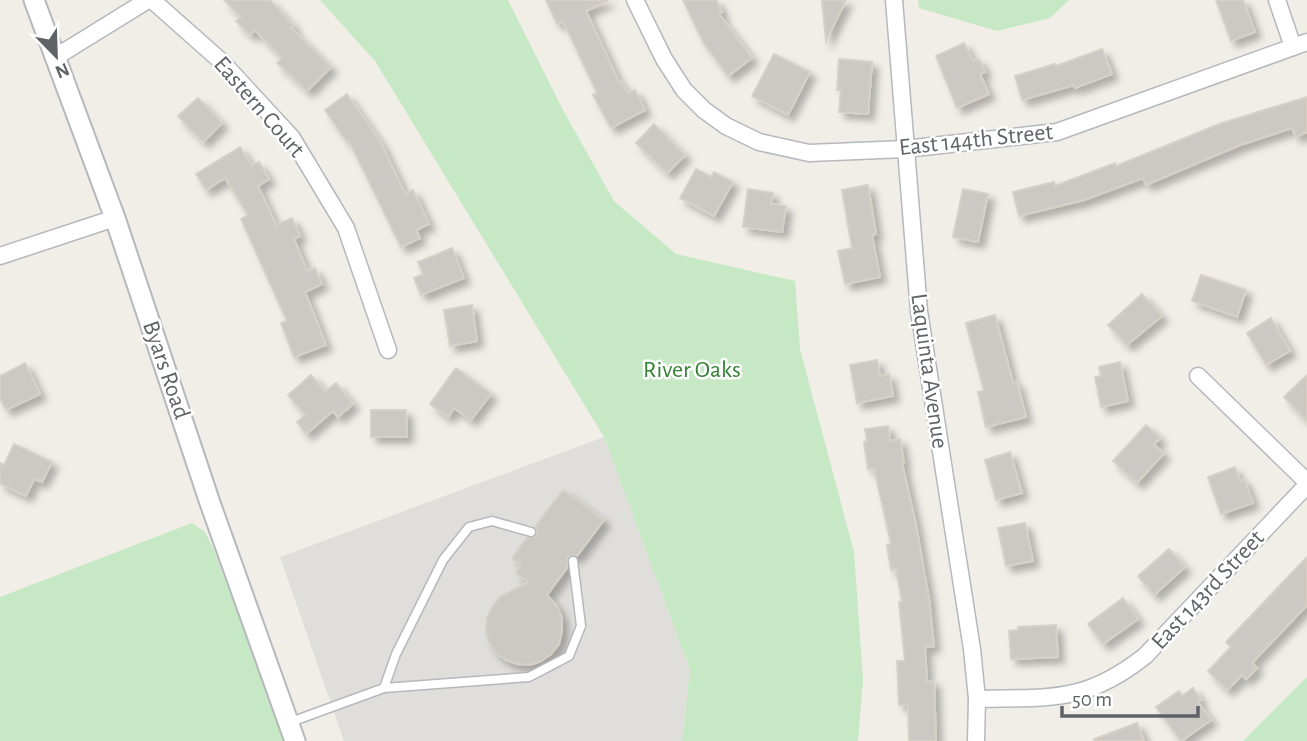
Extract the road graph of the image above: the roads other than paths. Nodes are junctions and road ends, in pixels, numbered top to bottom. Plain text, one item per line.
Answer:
1 (34, 0) edge
2 (150, 0) edge
3 (635, 0) edge
4 (894, 0) edge
5 (1277, 0) edge
6 (1300, 45) edge
7 (54, 58) junction
8 (905, 149) junction
9 (115, 218) junction
10 (0, 256) edge
11 (388, 349) dead end
12 (1198, 376) dead end
13 (1307, 483) edge
14 (531, 532) dead end
15 (573, 561) dead end
16 (384, 688) junction
17 (977, 699) junction
18 (291, 732) edge
19 (976, 741) edge

1 - 7 street, Byars Road
2 - 7 street, Eastern Court
2 - 11 street, Eastern Court
3 - 8 street, East 144th Street
4 - 8 street, Laquinta Avenue
5 - 6 street
6 - 8 street, East 144th Street
7 - 9 street, Byars Road
8 - 17 street, Laquinta Avenue
9 - 10 street
9 - 18 street, Byars Road
12 - 13 street
13 - 17 street, East 143rd Street
14 - 16 lane
15 - 16 lane
16 - 18 lane
17 - 19 street, Laquinta Avenue

